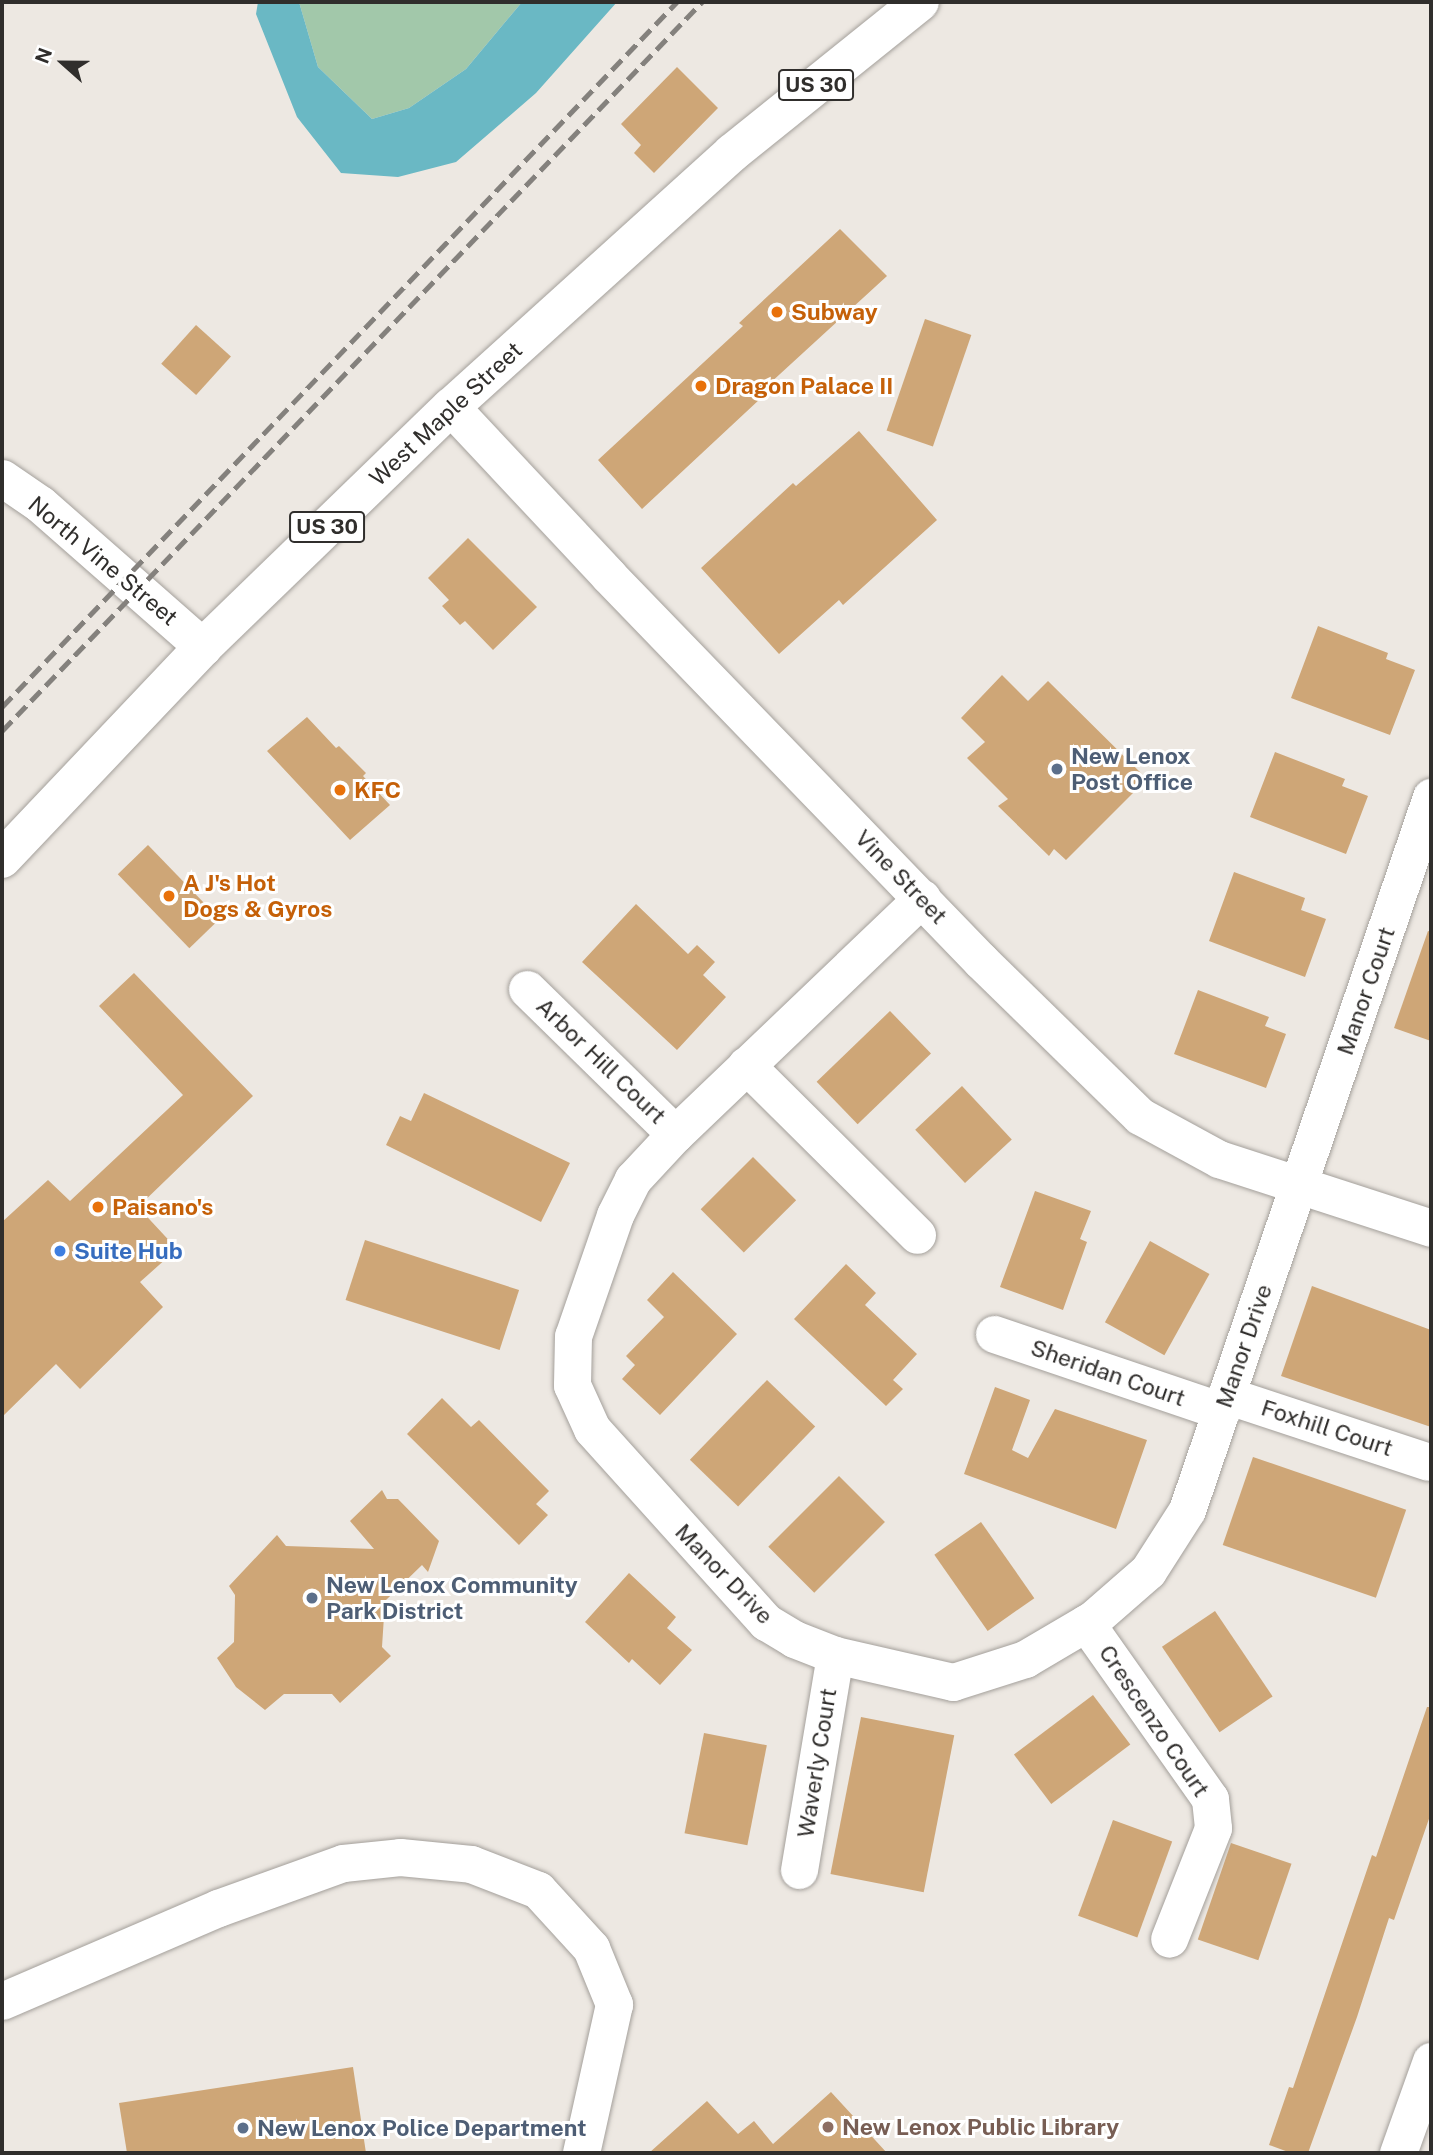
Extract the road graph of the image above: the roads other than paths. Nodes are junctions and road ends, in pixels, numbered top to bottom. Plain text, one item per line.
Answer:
1 (920, 2) edge
2 (451, 407) junction
3 (2, 478) edge
4 (203, 646) junction
5 (1431, 797) edge
6 (2, 859) edge
7 (922, 898) junction
8 (527, 989) dead end
9 (746, 1065) junction
10 (675, 1134) junction
11 (1300, 1184) junction
12 (1431, 1228) edge
13 (916, 1235) dead end
14 (995, 1334) dead end
15 (1224, 1403) junction
16 (1428, 1462) dead end
17 (1086, 1623) junction
18 (835, 1655) junction
19 (799, 1870) dead end
20 (1169, 1939) dead end
21 (2, 2001) edge
22 (1431, 2061) edge
23 (581, 2153) edge
24 (1398, 2153) edge

1 - 2 main road, West Maple Street / US 30
2 - 4 main road, West Maple Street / US 30
2 - 7 street, Vine Street
3 - 4 street, North Vine Street
4 - 6 main road, West Maple Street / US 30
5 - 11 street, Manor Court
7 - 9 street, Manor Drive
7 - 11 street, Vine Street
8 - 10 street, Arbor Hill Court
9 - 10 street, Manor Drive
9 - 13 street
10 - 18 street, Manor Drive
11 - 12 street, Vine Street
11 - 15 street, Manor Drive
14 - 15 street, Sheridan Court
15 - 16 street, Foxhill Court
15 - 17 street, Manor Drive
17 - 18 street, Manor Drive
17 - 20 street, Crescenzo Court
18 - 19 street, Waverly Court
21 - 23 street
22 - 24 street

